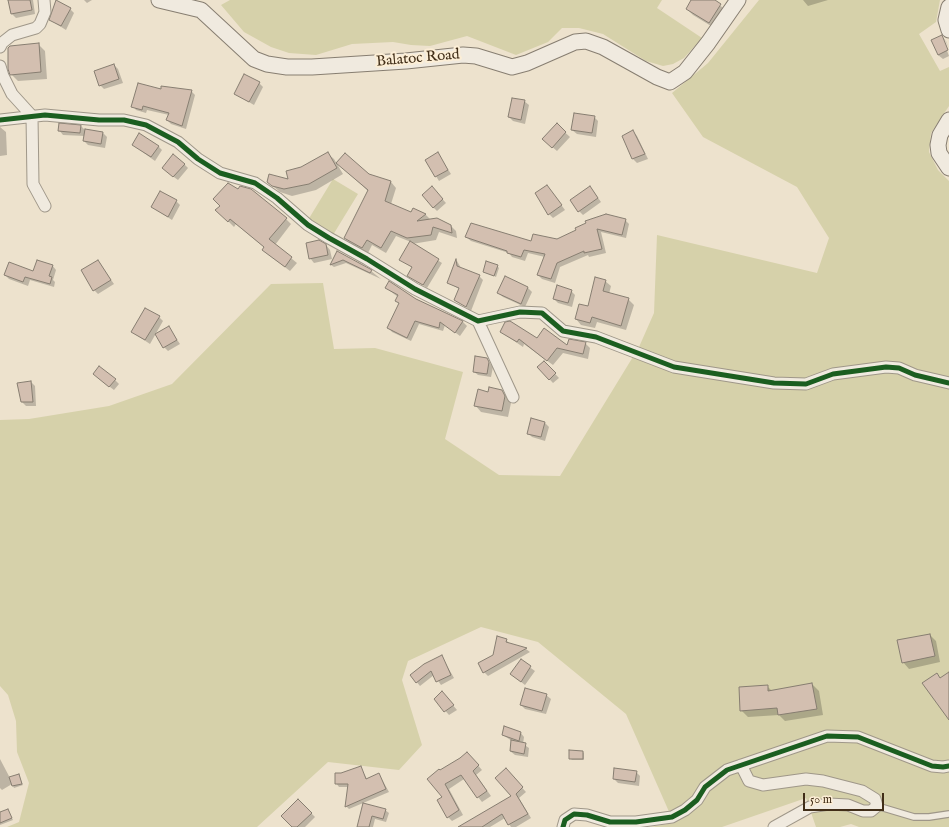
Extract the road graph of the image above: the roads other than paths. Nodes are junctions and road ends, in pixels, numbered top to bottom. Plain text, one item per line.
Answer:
1 (44, 0) edge
2 (160, 0) edge
3 (738, 0) edge
4 (949, 7) edge
5 (949, 30) edge
6 (0, 47) edge
7 (0, 66) edge
8 (32, 116) junction
9 (0, 120) edge
10 (949, 120) edge
11 (949, 168) edge
12 (45, 206) dead end
13 (478, 321) junction
14 (949, 383) edge
15 (513, 397) dead end
16 (741, 765) junction
17 (949, 766) edge
18 (877, 806) junction
19 (949, 814) edge
20 (563, 827) edge
21 (774, 827) edge

1 - 6 street
2 - 3 main road, Balatoc Road
4 - 5 main road
7 - 8 street
8 - 9 street
8 - 12 street
8 - 13 street
10 - 11 main road
13 - 14 street
13 - 15 street
16 - 17 street
16 - 18 street
16 - 20 street
18 - 19 lane
18 - 21 street

